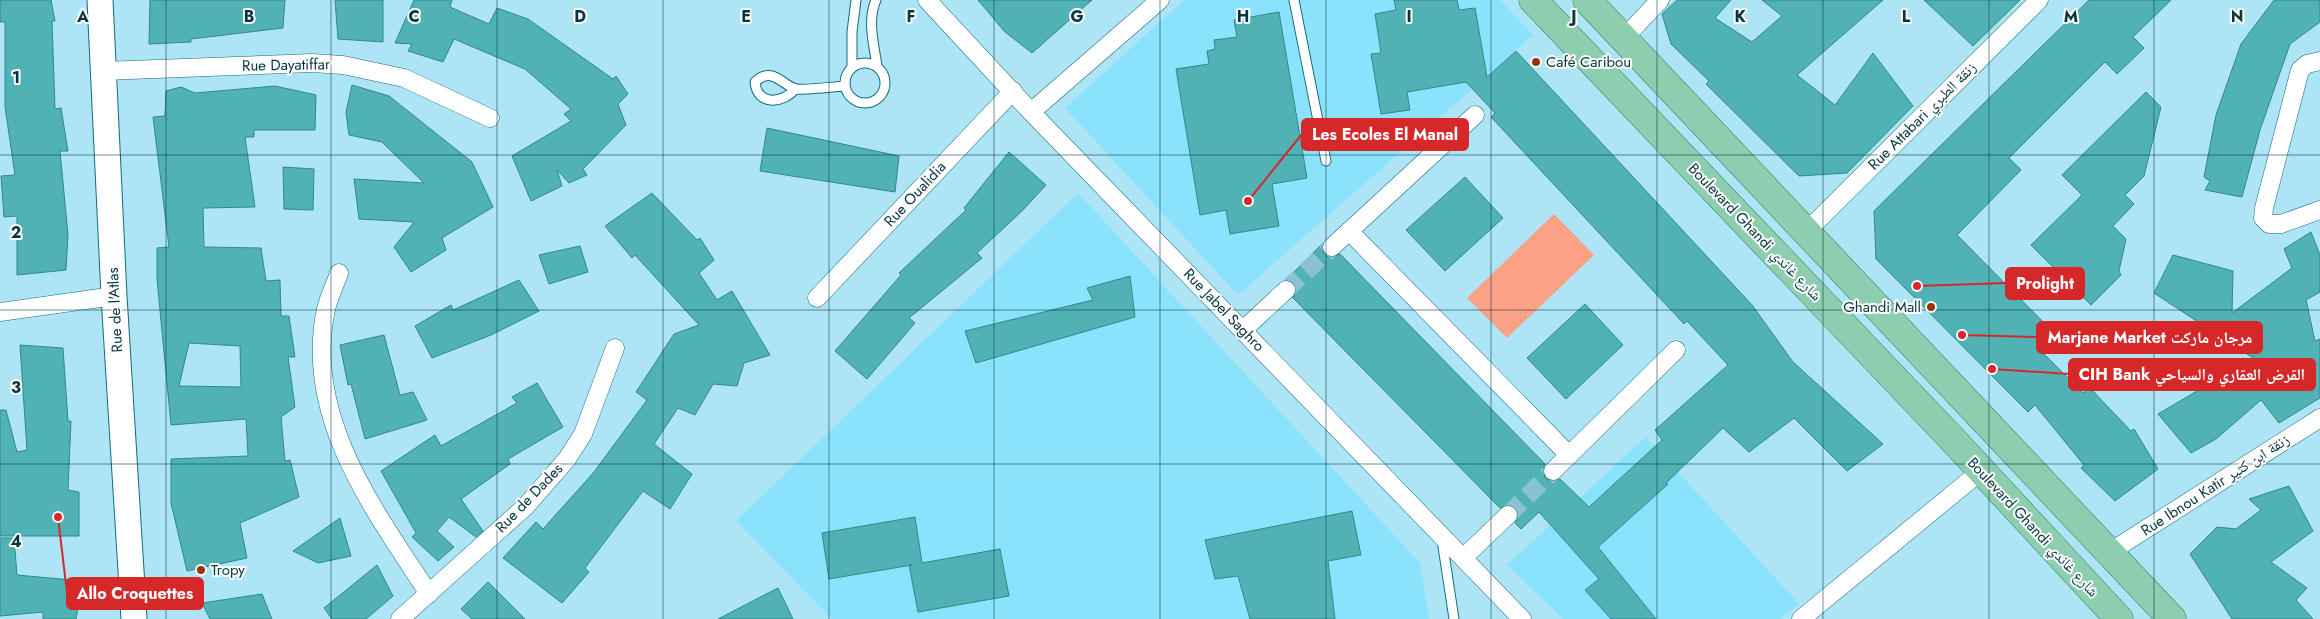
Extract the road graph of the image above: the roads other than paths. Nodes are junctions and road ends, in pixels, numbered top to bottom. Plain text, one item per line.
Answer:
1 (100, 0) edge
2 (856, 0) edge
3 (876, 0) edge
4 (927, 0) edge
5 (1160, 0) edge
6 (1294, 0) edge
7 (1533, 0) edge
8 (1587, 0) edge
9 (1660, 0) edge
10 (2039, 0) edge
11 (1623, 39) junction
12 (2320, 61) edge
13 (877, 66) junction
14 (852, 67) junction
15 (103, 71) junction
16 (845, 86) junction
17 (795, 89) dead end
18 (1013, 91) junction
19 (1031, 112) junction
20 (1475, 115) dead end
21 (490, 118) dead end
22 (1326, 161) dead end
23 (2320, 210) edge
24 (1349, 232) junction
25 (1806, 232) junction
26 (1332, 247) tunnel mouth
27 (339, 273) dead end
28 (1286, 290) tunnel mouth
29 (114, 296) junction
30 (817, 298) dead end
31 (0, 312) edge
32 (1243, 330) junction
33 (616, 348) dead end
34 (1676, 350) dead end
35 (2320, 418) edge
36 (1569, 455) junction
37 (1981, 471) junction
38 (1553, 472) tunnel mouth
39 (1508, 515) tunnel mouth
40 (1442, 535) junction
41 (2110, 552) junction
42 (1464, 558) junction
43 (429, 594) junction
44 (1516, 618) edge
45 (134, 619) edge
46 (400, 619) edge
47 (1454, 619) edge
48 (1801, 619) edge
49 (2119, 619) edge
50 (2172, 619) edge

1 - 15 street, Rue de l'Atlas
2 - 14 lane
3 - 13 lane
4 - 18 street, Rue Jabel Saghro
5 - 19 street
6 - 22 lane
7 - 37 main road, Boulevard Ghandi شارع غاندي
8 - 11 main road
9 - 11 street
10 - 25 street, Rue Attabari زنقة الطبري
11 - 25 main road
12 - 23 street
13 - 14 lane
13 - 16 lane
14 - 16 lane
15 - 21 street, Rue Dayatiffar
15 - 29 street, Rue de l'Atlas
16 - 17 lane
18 - 19 street, Rue Jabel Saghro
18 - 30 street, Rue Oualidia
19 - 32 street, Rue Jabel Saghro
20 - 24 street
24 - 26 street
24 - 36 street
25 - 41 main road
27 - 43 street
28 - 32 street
29 - 31 street
29 - 45 street, Rue de l'Atlas
32 - 40 street, Rue Jabel Saghro
33 - 43 street, Rue de Dades
34 - 36 street
35 - 41 street, Rue Ibnou Katir زنقة ابن كثير
36 - 38 street
37 - 48 street
37 - 49 main road, Boulevard Ghandi شارع غاندي
39 - 42 street
40 - 42 street, Rue Jabel Saghro
40 - 47 lane
41 - 50 main road
42 - 44 street, Rue Jabel Saghro
43 - 46 street, Rue de Dades

